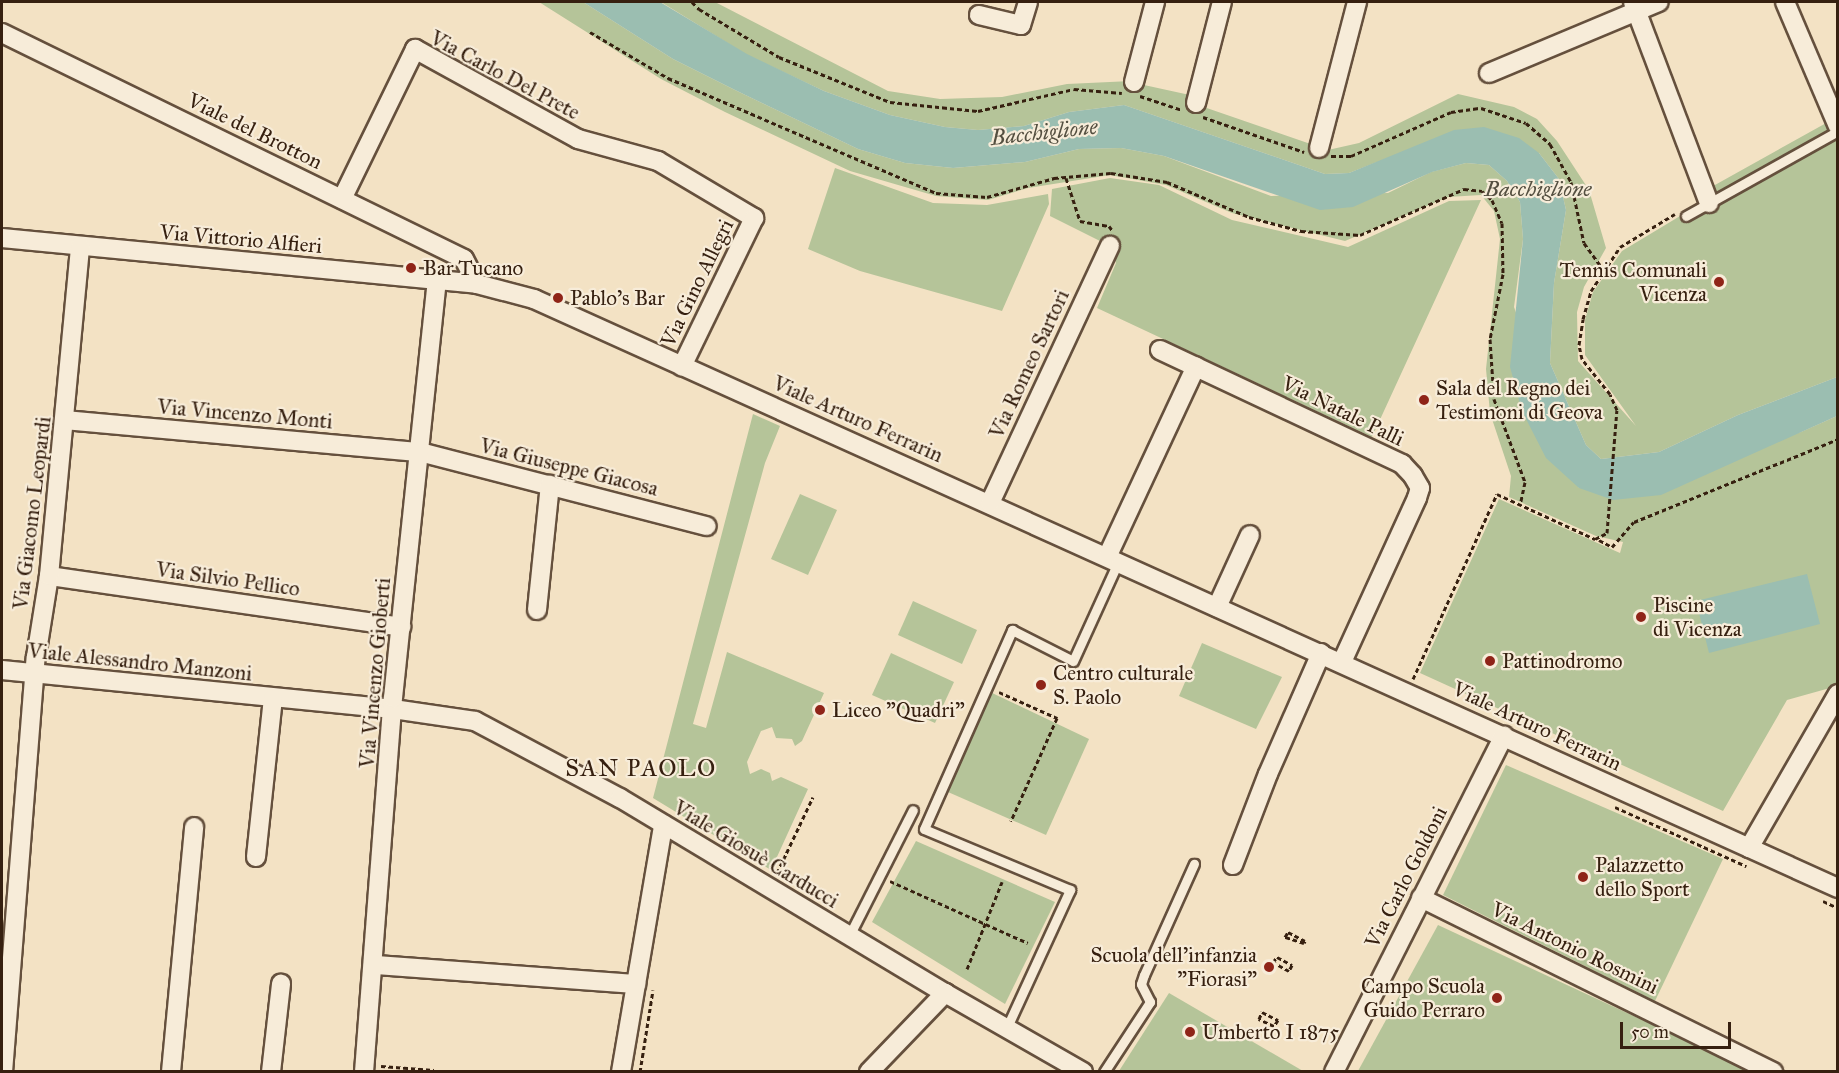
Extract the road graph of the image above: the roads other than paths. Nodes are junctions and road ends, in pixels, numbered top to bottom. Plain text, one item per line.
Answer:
1 (1028, 2) edge
2 (1155, 2) edge
3 (1222, 2) edge
4 (1357, 2) edge
5 (1659, 2) edge
6 (1785, 2) edge
7 (1636, 7) edge
8 (979, 15) dead end
9 (2, 33) edge
10 (1489, 73) dead end
11 (1134, 82) dead end
12 (1195, 111) road end
13 (1838, 126) edge
14 (1838, 131) edge
15 (593, 143) joint
16 (1318, 152) road end
17 (342, 199) junction
18 (1709, 203) junction
19 (1684, 213) road end
20 (2, 238) edge
21 (80, 246) junction
22 (1110, 246) dead end
23 (437, 280) junction
24 (477, 284) junction
25 (1160, 350) dead end
26 (682, 366) junction
27 (1196, 366) junction
28 (65, 420) junction
29 (420, 452) junction
30 (550, 486) junction
31 (990, 503) junction
32 (707, 526) dead end
33 (1250, 535) dead end
34 (1113, 558) junction
35 (49, 576) junction
36 (1217, 607) junction
37 (537, 610) dead end
38 (401, 627) junction
39 (1321, 653) junction
40 (1342, 662) junction
41 (2, 669) edge
42 (36, 673) junction
43 (1838, 694) edge
44 (273, 699) junction
45 (393, 709) junction
46 (1504, 735) junction
47 (913, 810) dead end
48 (663, 825) junction
49 (194, 827) dead end
50 (256, 856) dead end
51 (1748, 857) junction
52 (1194, 864) dead end
53 (1233, 865) dead end
54 (1838, 888) edge
55 (1421, 898) junction
56 (849, 936) junction
57 (375, 964) junction
58 (281, 984) dead end
59 (636, 984) junction
60 (945, 993) junction
61 (1007, 1027) junction
62 (369, 1068) edge
63 (3, 1071) edge
64 (171, 1071) edge
65 (271, 1071) edge
66 (621, 1071) edge
67 (869, 1071) edge
68 (1083, 1071) edge
69 (1104, 1071) edge
70 (1334, 1071) edge
71 (1773, 1071) edge

1 - 8 street
2 - 11 street
3 - 12 street
4 - 16 street
5 - 7 street
6 - 13 street
7 - 10 street
7 - 18 street
9 - 17 street, Viale del Brotton
14 - 18 lane
15 - 17 street, Via Carlo Del Prete
15 - 26 street, Via Gino Allegri
17 - 24 street, Viale del Brotton
18 - 19 lane
20 - 21 street, Via Vittorio Alfieri
21 - 23 street, Via Vittorio Alfieri
21 - 28 street, Via Giacomo Leopardi
22 - 31 street, Via Romeo Sartori
23 - 24 street, Via Vittorio Alfieri
23 - 29 street, Via Vincenzo Gioberti
24 - 26 street, Viale Arturo Ferrarin
25 - 27 street
26 - 31 street, Viale Arturo Ferrarin
27 - 34 street
27 - 40 street, Via Natale Palli
28 - 29 street, Via Vincenzo Monti
28 - 35 street, Via Giacomo Leopardi
29 - 30 street, Via Giuseppe Giacosa
29 - 38 street, Via Vincenzo Gioberti
30 - 32 street, Via Giuseppe Giacosa
30 - 37 street
31 - 34 street, Viale Arturo Ferrarin
33 - 36 street
34 - 36 street, Viale Arturo Ferrarin
34 - 61 lane
35 - 38 street, Via Silvio Pellico
35 - 42 street, Via Giacomo Leopardi
36 - 39 street, Viale Arturo Ferrarin
38 - 45 street, Via Vincenzo Gioberti
39 - 40 street, Viale Arturo Ferrarin
39 - 53 street
40 - 46 street, Viale Arturo Ferrarin
41 - 42 street, Viale Alessandro Manzoni
42 - 44 street, Viale Alessandro Manzoni
42 - 63 street, Via Giacomo Leopardi
43 - 51 street
44 - 45 street, Viale Alessandro Manzoni
44 - 50 street, Viale Alessandro Manzoni
45 - 48 street, Viale Giosuè Carducci
45 - 57 street, Via Vincenzo Gioberti
46 - 51 street, Viale Arturo Ferrarin
46 - 55 street, Via Carlo Goldoni
47 - 56 lane
48 - 56 street, Viale Giosuè Carducci
48 - 59 street
49 - 64 street
51 - 54 street, Viale Arturo Ferrarin
52 - 69 lane
55 - 70 street, Via Carlo Goldoni
55 - 71 street, Via Antonio Rosmini
56 - 60 street, Viale Giosuè Carducci
57 - 59 street
57 - 62 street, Via Vincenzo Gioberti
58 - 65 street
59 - 66 street
60 - 61 street, Viale Giosuè Carducci
60 - 67 street
61 - 68 street, Viale Giosuè Carducci

